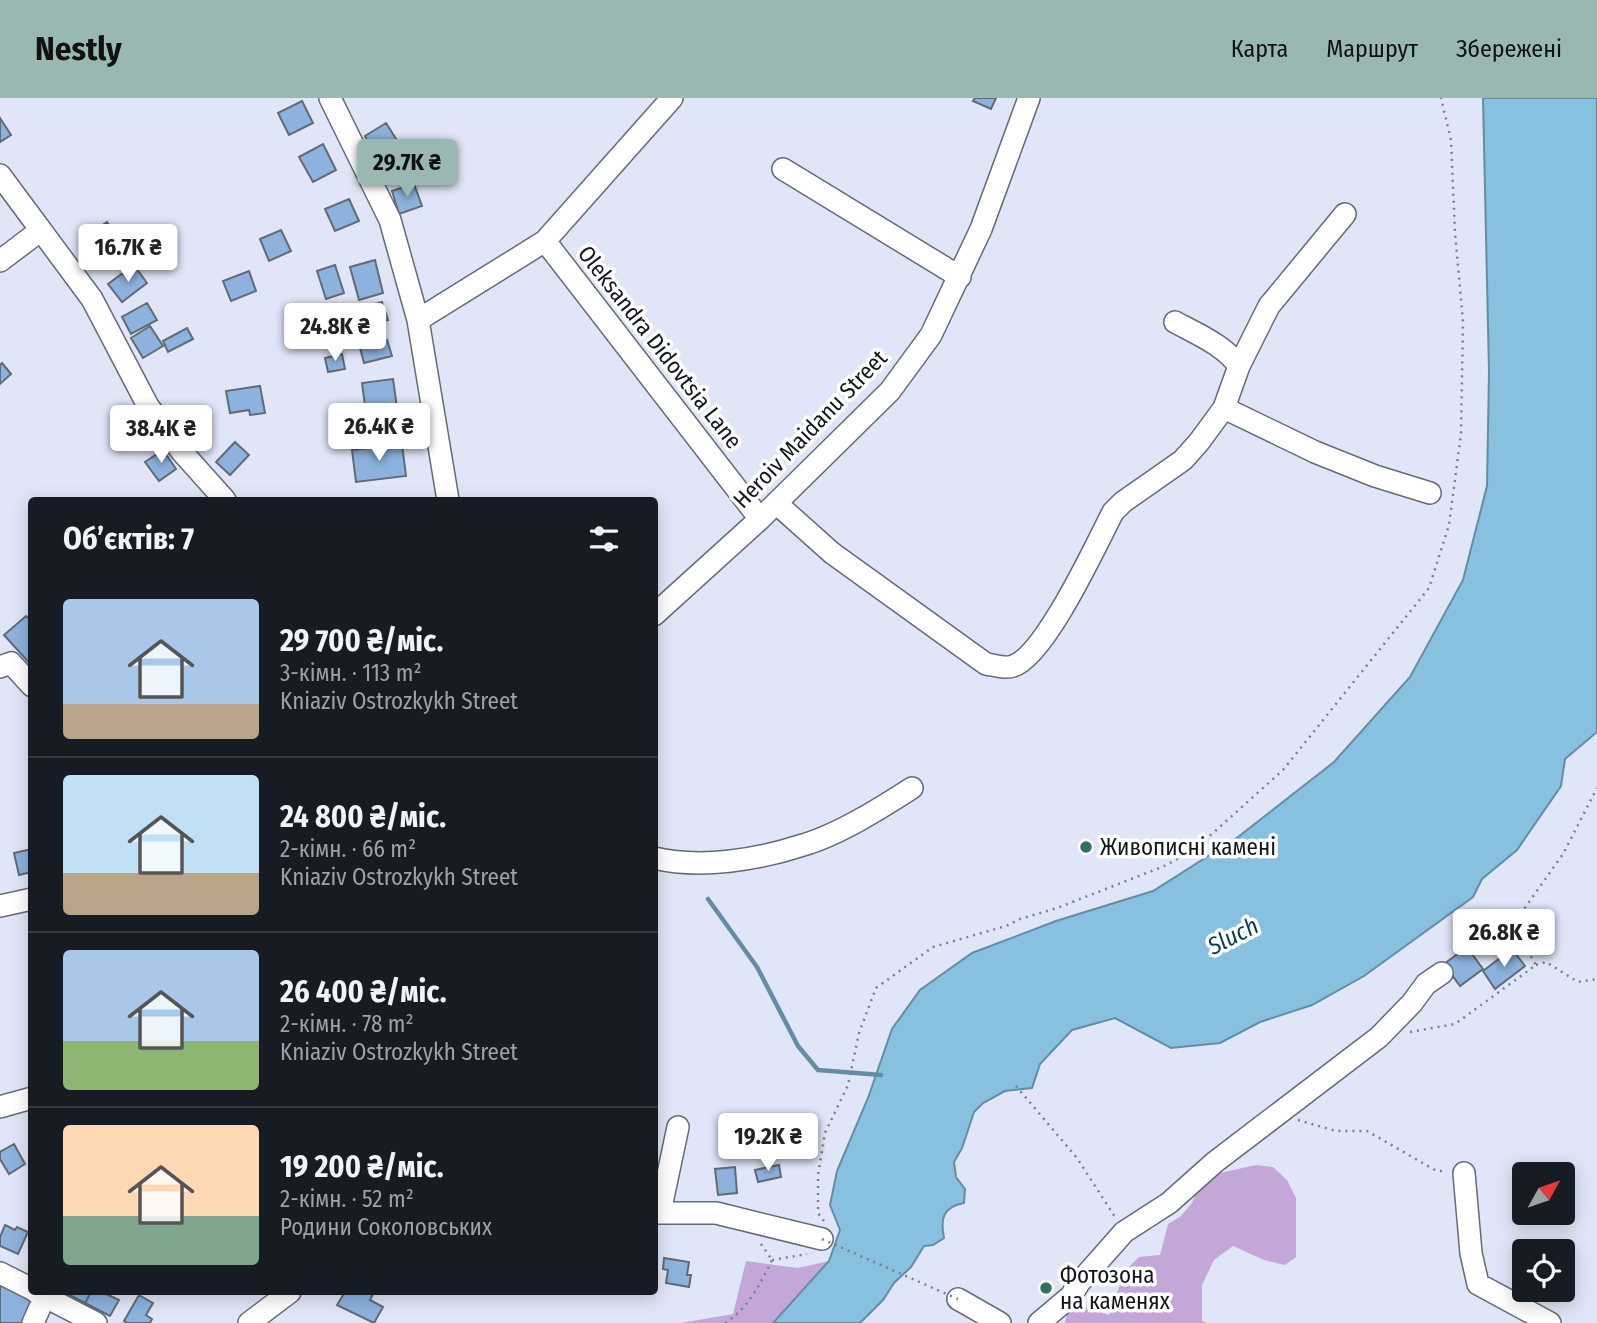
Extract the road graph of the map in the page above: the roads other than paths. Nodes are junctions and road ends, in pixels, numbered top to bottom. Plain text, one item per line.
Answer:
1 (330, 98) edge
2 (672, 98) edge
3 (1029, 98) edge
4 (783, 169) dead end
5 (0, 175) edge
6 (1345, 214) dead end
7 (41, 230) junction
8 (545, 242) junction
9 (0, 261) edge
10 (960, 277) junction
11 (418, 320) junction
12 (1175, 323) dead end
13 (1239, 366) junction
14 (1224, 408) junction
15 (1430, 494) dead end
16 (222, 497) edge
17 (447, 497) edge
18 (776, 503) junction
19 (760, 519) junction
20 (658, 611) edge
21 (0, 667) edge
22 (28, 682) edge
23 (912, 788) dead end
24 (658, 859) edge
25 (28, 900) edge
26 (0, 906) edge
27 (1442, 973) dead end
28 (28, 1099) edge
29 (0, 1107) edge
30 (678, 1127) dead end
31 (1464, 1172) road end
32 (658, 1208) edge
33 (658, 1212) edge
34 (825, 1238) road end
35 (0, 1273) edge
36 (28, 1287) edge
37 (38, 1295) edge
38 (44, 1295) edge
39 (286, 1295) edge
40 (958, 1299) road end
41 (1524, 1316) edge
42 (996, 1322) edge
43 (33, 1323) edge
44 (96, 1323) edge
45 (249, 1323) edge
46 (1039, 1323) edge
47 (1550, 1323) edge

1 - 11 street
2 - 8 street
3 - 10 street, Heroiv Maidanu Street
4 - 10 street
5 - 7 street
6 - 13 street
7 - 9 street
7 - 16 street
8 - 11 street
8 - 19 street, Oleksandra Didovtsia Lane
10 - 18 street, Heroiv Maidanu Street
11 - 17 street
12 - 13 street
13 - 14 street
14 - 15 street
14 - 18 street
18 - 19 street, Heroiv Maidanu Street
19 - 20 street, Heroiv Maidanu Street
21 - 22 street
23 - 24 street
25 - 26 street
27 - 46 street
28 - 29 street
30 - 32 street
31 - 41 street
33 - 34 street
35 - 36 street
37 - 43 street
38 - 44 street
39 - 45 street
40 - 42 street
41 - 47 street

